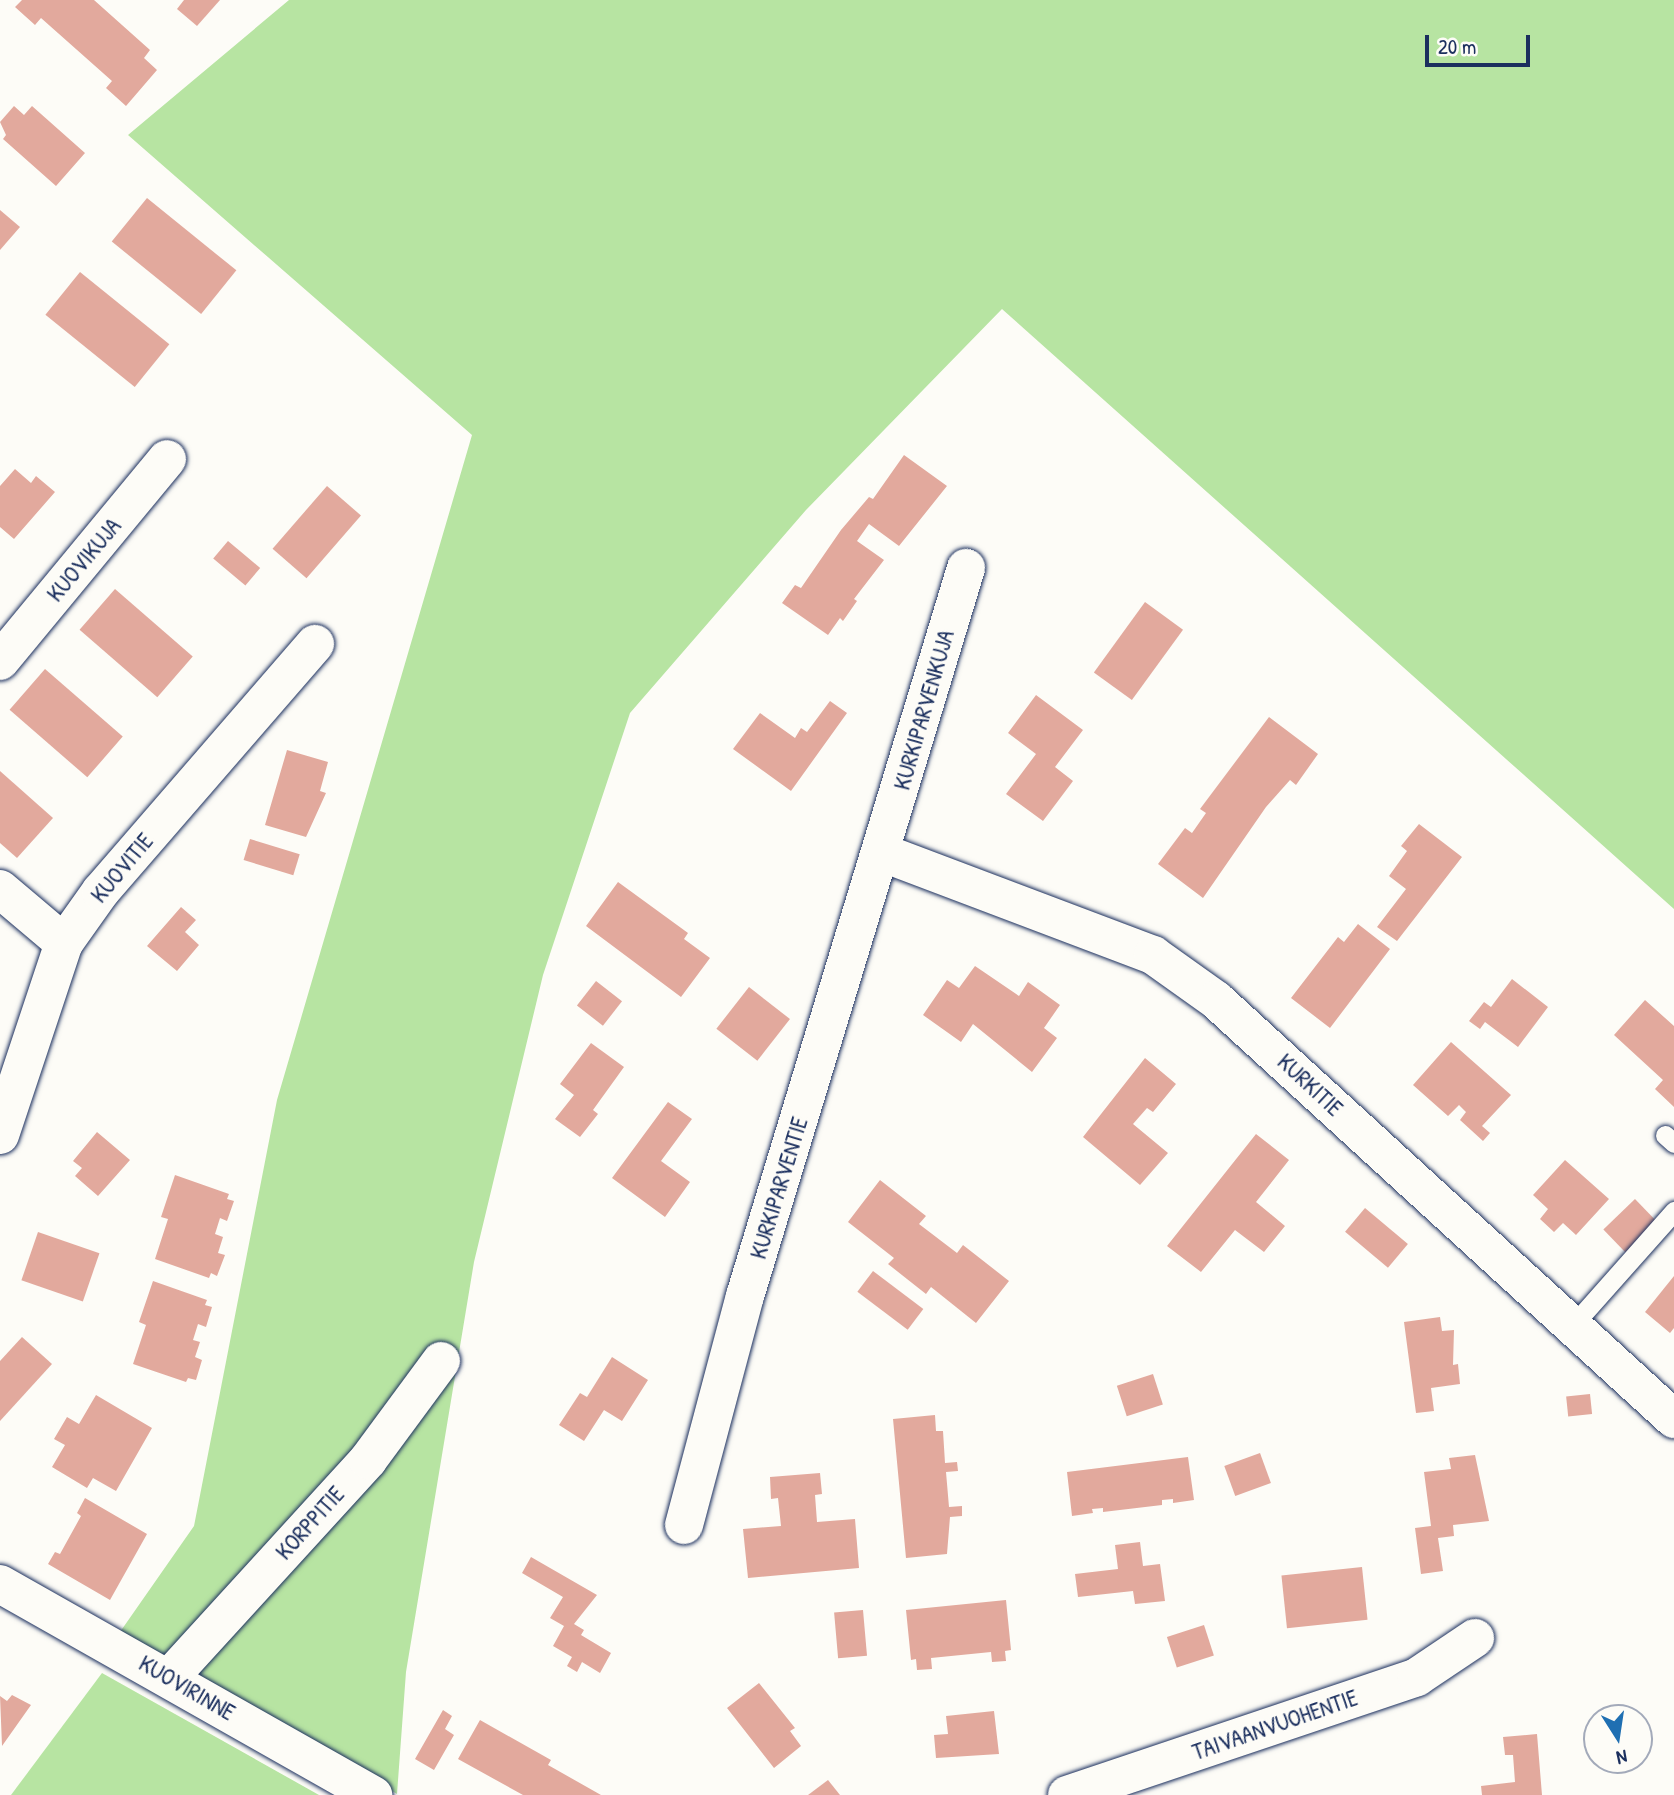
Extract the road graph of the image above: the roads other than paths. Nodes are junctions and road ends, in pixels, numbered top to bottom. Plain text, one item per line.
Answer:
1 (167, 459) dead end
2 (965, 568) dead end
3 (315, 644) dead end
4 (0, 661) edge
5 (883, 853) junction
6 (0, 889) edge
7 (64, 943) junction
8 (0, 1135) edge
9 (1674, 1211) edge
10 (1572, 1326) junction
11 (442, 1361) dead end
12 (1674, 1419) edge
13 (684, 1525) dead end
14 (0, 1584) edge
15 (1475, 1638) dead end
16 (170, 1678) junction
17 (373, 1795) edge
18 (1067, 1795) edge

1 - 4 street, KUOVIKUJA
2 - 5 street, KURKIPARVENKUJA
3 - 7 street, KUOVITIE
5 - 10 street, KURKITIE
5 - 13 street, KURKIPARVENTIE
6 - 7 street
7 - 8 street, KUOVITIE
9 - 10 lane
10 - 12 street, KURKITIE
11 - 16 street, KORPPITIE
14 - 16 street, KUOVIRINNE
15 - 18 street, TAIVAANVUOHENTIE
16 - 17 street, KUOVIRINNE

